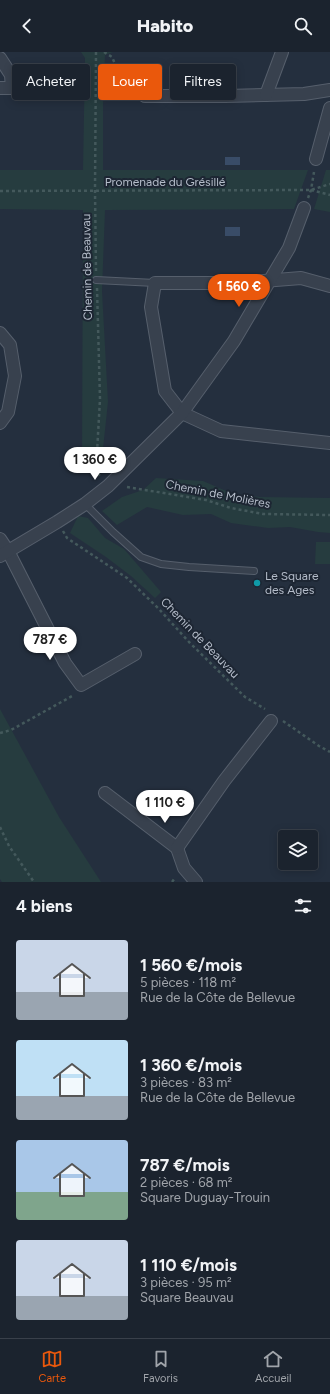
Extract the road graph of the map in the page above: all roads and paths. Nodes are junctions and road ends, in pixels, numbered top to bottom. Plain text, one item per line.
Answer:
1 (96, 52) edge
2 (282, 52) edge
3 (0, 58) edge
4 (0, 88) edge
5 (330, 90) edge
6 (266, 95) junction
7 (162, 96) edge
8 (330, 108) edge
9 (316, 159) joint
10 (330, 184) edge
11 (312, 190) junction
12 (0, 191) edge
13 (94, 192) junction
14 (330, 196) edge
15 (304, 208) joint
16 (96, 280) junction
17 (270, 280) junction
18 (155, 283) junction
19 (330, 286) edge
20 (0, 334) edge
21 (182, 413) junction
22 (0, 423) edge
23 (330, 443) edge
24 (102, 478) dead end
25 (127, 487) dead end
26 (85, 504) junction
27 (330, 515) edge
28 (63, 531) dead end
29 (0, 539) edge
30 (4, 553) edge
31 (254, 571) dead end
32 (136, 654) dead end
33 (78, 692) dead end
34 (273, 717) junction
35 (0, 733) edge
36 (330, 752) edge
37 (105, 793) dead end
38 (0, 827) edge
39 (177, 848) junction
40 (34, 882) edge
41 (196, 882) edge

1 - 13 path, Chemin de Beauvau
2 - 6 street
3 - 4 street
5 - 6 street
6 - 7 street
8 - 9 street
9 - 11 path
10 - 11 path, Promenade du Grésillé
11 - 13 path, Promenade du Grésillé
11 - 14 path
11 - 15 path
12 - 13 path, Promenade du Grésillé
13 - 16 path, Chemin de Beauvau
15 - 17 street
16 - 18 lane
16 - 24 path, Chemin de Beauvau
17 - 18 street
17 - 19 street
17 - 21 street
18 - 21 street
20 - 22 street
21 - 23 street
21 - 26 street
25 - 27 path, Chemin de Molières
26 - 30 street
26 - 31 lane
28 - 34 path, Chemin de Beauvau
29 - 30 street
30 - 32 street
33 - 35 path
34 - 36 path, Chemin de Beauvau
34 - 39 street
37 - 39 street
38 - 40 path
39 - 41 street

